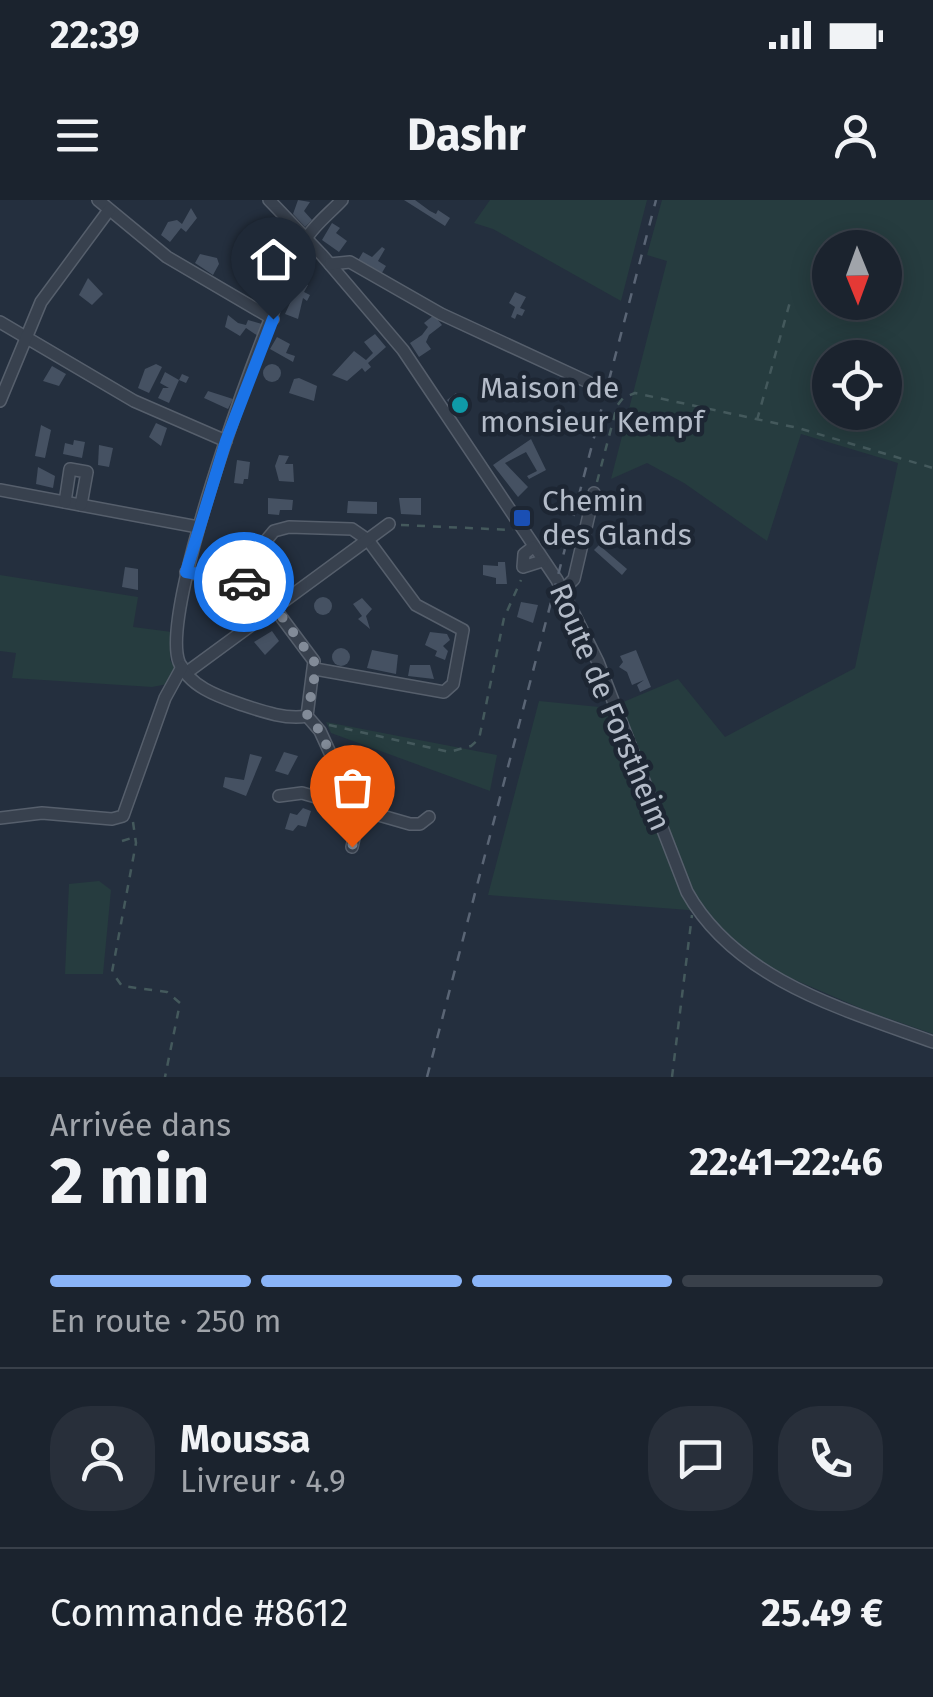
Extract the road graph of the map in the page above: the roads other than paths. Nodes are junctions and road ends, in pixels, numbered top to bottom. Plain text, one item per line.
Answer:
1 (98, 200) edge
2 (269, 200) edge
3 (342, 200) edge
4 (108, 210) junction
5 (307, 238) junction
6 (330, 264) junction
7 (273, 319) junction
8 (0, 322) edge
9 (26, 339) junction
10 (588, 382) dead end
11 (0, 402) edge
12 (226, 441) junction
13 (0, 490) edge
14 (594, 493) road end
15 (65, 502) junction
16 (81, 505) junction
17 (389, 524) road end
18 (198, 527) junction
19 (368, 540) junction
20 (533, 546) junction
21 (542, 561) junction
22 (186, 572) junction
23 (252, 583) junction
24 (563, 590) junction
25 (276, 608) junction
26 (315, 669) junction
27 (184, 670) junction
28 (307, 716) junction
29 (279, 796) dead end
30 (356, 808) junction
31 (430, 817) dead end
32 (0, 818) edge
33 (352, 847) dead end
34 (933, 1042) edge

1 - 4 street
2 - 5 street, Route de Forstheim
3 - 5 street
4 - 7 street
4 - 9 street
5 - 6 street, Route de Forstheim
5 - 7 street
6 - 10 street
6 - 20 street, Route de Forstheim
7 - 12 street
8 - 9 street
9 - 11 street
9 - 12 street
12 - 18 street
13 - 15 street
14 - 24 street
15 - 16 street
15 - 16 street
16 - 18 street
17 - 19 street
18 - 22 street
19 - 23 street
19 - 25 street
19 - 26 street
20 - 21 street, Route de Forstheim
20 - 21 street
21 - 24 street, Route de Forstheim
22 - 23 street
22 - 27 street
23 - 25 street
24 - 34 street, Route de Forstheim
25 - 26 street
25 - 27 street
26 - 28 street
27 - 28 street
27 - 32 street
28 - 30 street
29 - 30 street
30 - 31 street
30 - 33 street

